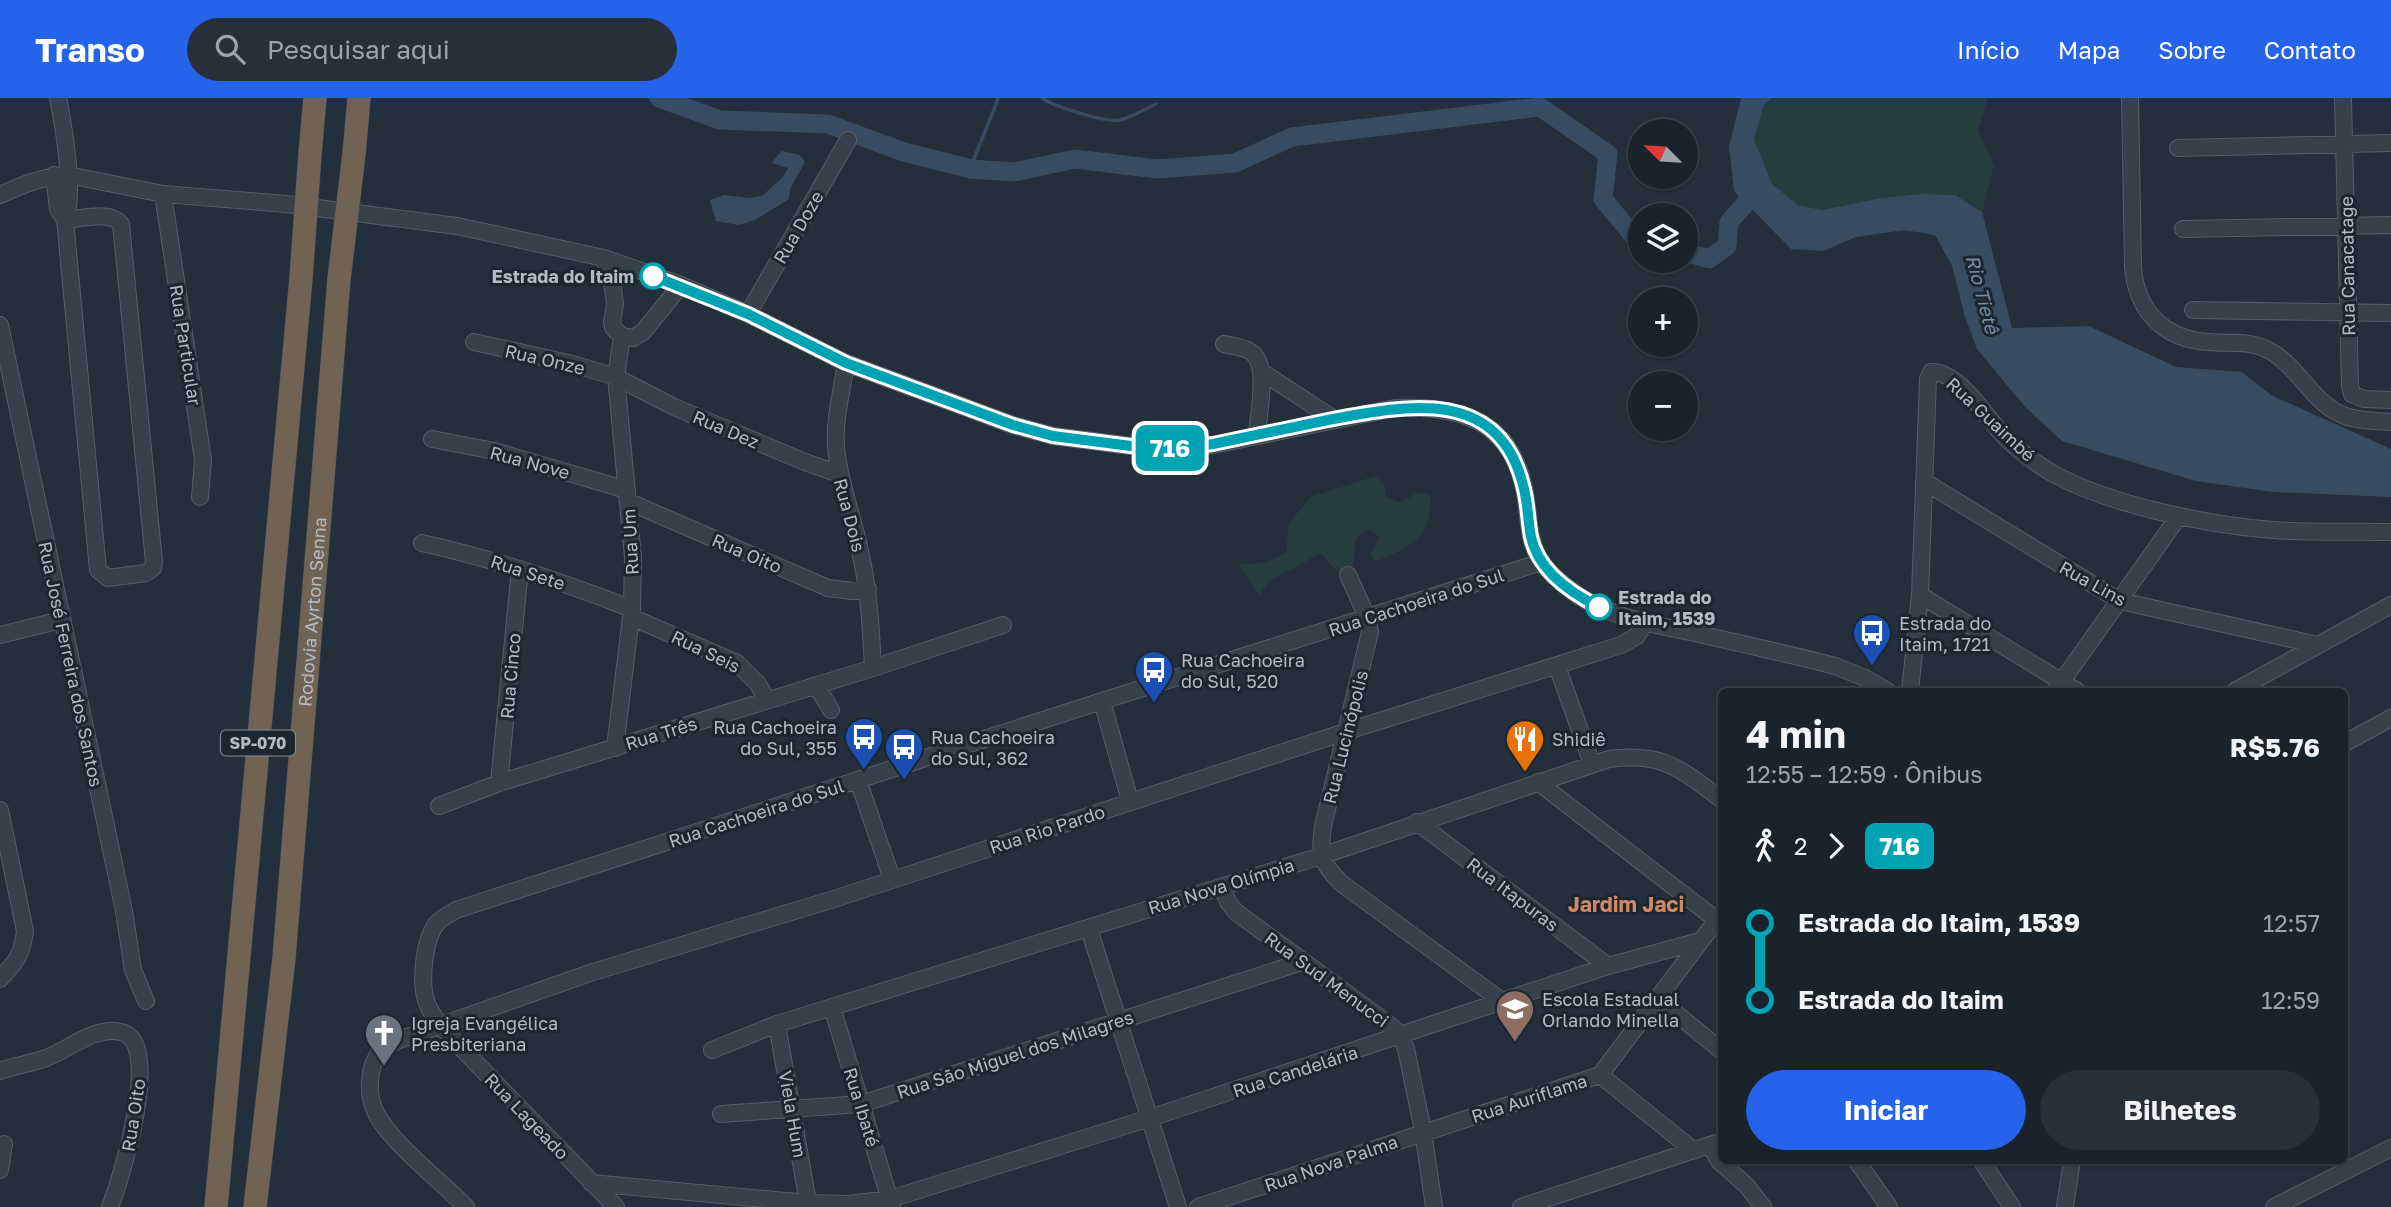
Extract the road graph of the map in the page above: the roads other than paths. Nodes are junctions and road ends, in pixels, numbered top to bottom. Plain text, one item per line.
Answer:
1 (58, 98) edge
2 (315, 98) edge
3 (359, 98) edge
4 (2130, 98) edge
5 (2343, 98) edge
6 (848, 140) dead end
7 (2391, 143) edge
8 (2345, 144) junction
9 (2178, 148) dead end
10 (61, 175) junction
11 (163, 194) junction
12 (0, 195) edge
13 (65, 220) junction
14 (2391, 225) edge
15 (2346, 226) junction
16 (2183, 229) dead end
17 (604, 258) junction
18 (681, 285) junction
19 (2193, 310) dead end
20 (2348, 313) junction
21 (2391, 313) edge
22 (748, 314) junction
23 (0, 326) edge
24 (622, 337) junction
25 (474, 342) dead end
26 (1224, 344) dead end
27 (846, 363) junction
28 (1262, 372) junction
29 (616, 377) junction
30 (2391, 400) edge
31 (1334, 419) junction
32 (2391, 422) edge
33 (1257, 435) junction
34 (432, 439) dead end
35 (839, 474) junction
36 (1925, 482) junction
37 (628, 496) junction
38 (200, 497) dead end
39 (2179, 516) junction
40 (2391, 532) edge
41 (422, 543) dead end
42 (1542, 562) junction
43 (520, 569) junction
44 (1348, 575) dead end
45 (868, 589) junction
46 (1920, 595) junction
47 (2120, 601) junction
48 (2391, 605) edge
49 (632, 613) junction
50 (1367, 618) junction
51 (61, 620) junction
52 (1645, 622) junction
53 (1003, 625) dead end
54 (0, 635) edge
55 (2281, 637) junction
56 (2318, 645) junction
57 (2282, 665) junction
58 (1557, 666) junction
59 (873, 668) junction
60 (813, 686) junction
61 (2059, 686) edge
62 (1881, 688) edge
63 (1910, 688) edge
64 (2240, 688) edge
65 (767, 700) junction
66 (1102, 701) junction
67 (831, 710) dead end
68 (2391, 718) edge
69 (1348, 731) junction
70 (2348, 741) edge
71 (615, 748) junction
72 (1592, 764) junction
73 (858, 780) junction
74 (1538, 782) junction
75 (499, 783) junction
76 (1718, 797) edge
77 (1130, 801) junction
78 (439, 806) dead end
79 (1, 816) edge
80 (1417, 822) junction
81 (1321, 856) junction
82 (892, 879) junction
83 (1222, 887) junction
84 (1718, 917) edge
85 (1718, 921) edge
86 (1089, 929) junction
87 (1700, 941) junction
88 (1302, 962) junction
89 (1608, 967) junction
90 (0, 979) edge
91 (1657, 998) junction
92 (146, 1001) dead end
93 (1503, 1002) junction
94 (832, 1007) junction
95 (1119, 1020) junction
96 (777, 1024) junction
97 (439, 1025) junction
98 (1401, 1036) junction
99 (1718, 1048) edge
100 (712, 1050) dead end
101 (0, 1071) edge
102 (1600, 1075) junction
103 (861, 1104) junction
104 (792, 1109) junction
105 (722, 1114) dead end
106 (1150, 1118) junction
107 (1423, 1132) junction
108 (1716, 1143) edge
109 (4, 1144) dead end
110 (2391, 1148) edge
111 (1693, 1150) junction
112 (1722, 1164) edge
113 (1859, 1164) edge
114 (1984, 1164) edge
115 (2071, 1164) edge
116 (0, 1170) edge
117 (591, 1183) junction
118 (808, 1203) junction
119 (891, 1203) edge
120 (110, 1207) edge
121 (216, 1207) edge
122 (256, 1207) edge
123 (467, 1207) edge
124 (616, 1207) edge
125 (1178, 1207) edge
126 (1198, 1207) edge
127 (1434, 1207) edge
128 (1521, 1207) edge
129 (1763, 1207) edge
130 (1889, 1207) edge
131 (2012, 1207) edge
132 (2065, 1207) edge
133 (2274, 1207) edge

1 - 10 street
2 - 121 highway, SP-070, bridge
3 - 122 highway, Rodovia Ayrton Senna / SP-070, bridge
4 - 32 street
5 - 8 street, Rua Canacatage
6 - 22 street, Rua Doze
7 - 8 street
8 - 9 street
8 - 15 street, Rua Canacatage
10 - 11 street
10 - 12 street
10 - 13 street
11 - 17 street
11 - 38 street, Rua Particular
13 - 13 street
14 - 15 street
15 - 16 street
15 - 20 street, Rua Canacatage
17 - 18 street
17 - 24 street, Rua Um
18 - 22 street
18 - 24 street
19 - 20 street
20 - 21 street
20 - 30 street, Rua Canacatage
22 - 27 street
23 - 51 street, Rua José Ferreira dos Santos
24 - 29 street, Rua Um
25 - 29 street, Rua Onze
26 - 28 street
27 - 33 street
27 - 35 street, Rua Dois
28 - 31 street
28 - 33 street
29 - 35 street, Rua Dez
29 - 37 street, Rua Um
31 - 33 street
31 - 42 street
34 - 37 street, Rua Nove
35 - 45 street, Rua Dois
36 - 39 street, Rua Guaimbé
36 - 46 street, Rua Guaimbé
36 - 47 street, Rua Lins
37 - 45 street, Rua Oito
37 - 49 street, Rua Um
39 - 40 street, Rua Guaimbé
39 - 47 street
41 - 43 street, Rua Sete
42 - 50 street, Rua Cachoeira do Sul
42 - 52 street
43 - 49 street, Rua Sete
43 - 75 street, Rua Cinco
44 - 50 street
45 - 59 street, Rua Dois
46 - 61 street
46 - 63 street, Rua Guaimbé
47 - 55 street, Rua Lins
47 - 61 street
48 - 56 street
49 - 65 street, Rua Seis
49 - 71 street, Rua Um
50 - 66 street, Rua Cachoeira do Sul
50 - 69 street, Rua Lucinópolis
51 - 54 street
51 - 92 street, Rua José Ferreira dos Santos
52 - 58 street, Rua Rio Pardo
52 - 62 street
53 - 59 street, Rua Três
55 - 56 street, Rua Lins
55 - 57 street
56 - 57 street
57 - 64 street
58 - 69 street, Rua Rio Pardo
58 - 72 street
59 - 60 street, Rua Três
60 - 65 street, Rua Três
60 - 67 street
65 - 71 street, Rua Três
66 - 73 street, Rua Cachoeira do Sul
66 - 77 street
68 - 70 street
69 - 77 street, Rua Rio Pardo
69 - 81 street, Rua Lucinópolis
71 - 75 street, Rua Três
72 - 74 street, Rua Nova Olímpia
72 - 76 street, Rua Nova Olímpia
73 - 82 street
73 - 97 street, Rua Cachoeira do Sul
74 - 80 street, Rua Nova Olímpia
74 - 84 street
75 - 78 street, Rua Três
77 - 82 street, Rua Rio Pardo
79 - 90 street
80 - 81 street, Rua Nova Olímpia
80 - 89 street, Rua Itapuras
81 - 83 street, Rua Nova Olímpia
81 - 93 street
82 - 97 street, Rua Rio Pardo
83 - 86 street, Rua Nova Olímpia
83 - 88 street, Rua Sud Menucci
85 - 87 street
86 - 94 street, Rua Nova Olímpia
86 - 95 street
87 - 89 street, Rua Candelária
87 - 91 street
88 - 95 street, Rua São Miguel dos Milagres
88 - 98 street, Rua Sud Menucci
89 - 93 street, Rua Candelária
91 - 99 street
91 - 102 street
93 - 98 street, Rua Candelária
94 - 96 street, Rua Nova Olímpia
94 - 103 street, Rua Ibaté
95 - 103 street, Rua São Miguel dos Milagres
95 - 106 street
96 - 100 street, Rua Nova Olímpia
96 - 104 street, Viela Hum
97 - 117 street, Rua Lageado
97 - 123 street, Rua Rio Pardo
98 - 106 street, Rua Candelária
98 - 107 street, Rua Sud Menucci
101 - 120 street, Rua Oito
102 - 107 street, Rua Auriflama
102 - 111 street, Rua Auriflama
103 - 104 street, Rua São Miguel dos Milagres
103 - 119 street, Rua Ibaté
104 - 105 street, Rua São Miguel dos Milagres
104 - 118 street, Viela Hum
106 - 119 street, Rua Candelária
106 - 125 street
107 - 126 street, Rua Nova Palma
107 - 127 street, Rua Sud Menucci
108 - 111 street
109 - 116 street
110 - 133 street
111 - 128 street
112 - 129 street
113 - 130 street
114 - 131 street
115 - 132 street
117 - 118 street, Rua Candelária
117 - 124 street, Rua Lageado
118 - 119 street, Rua Candelária

